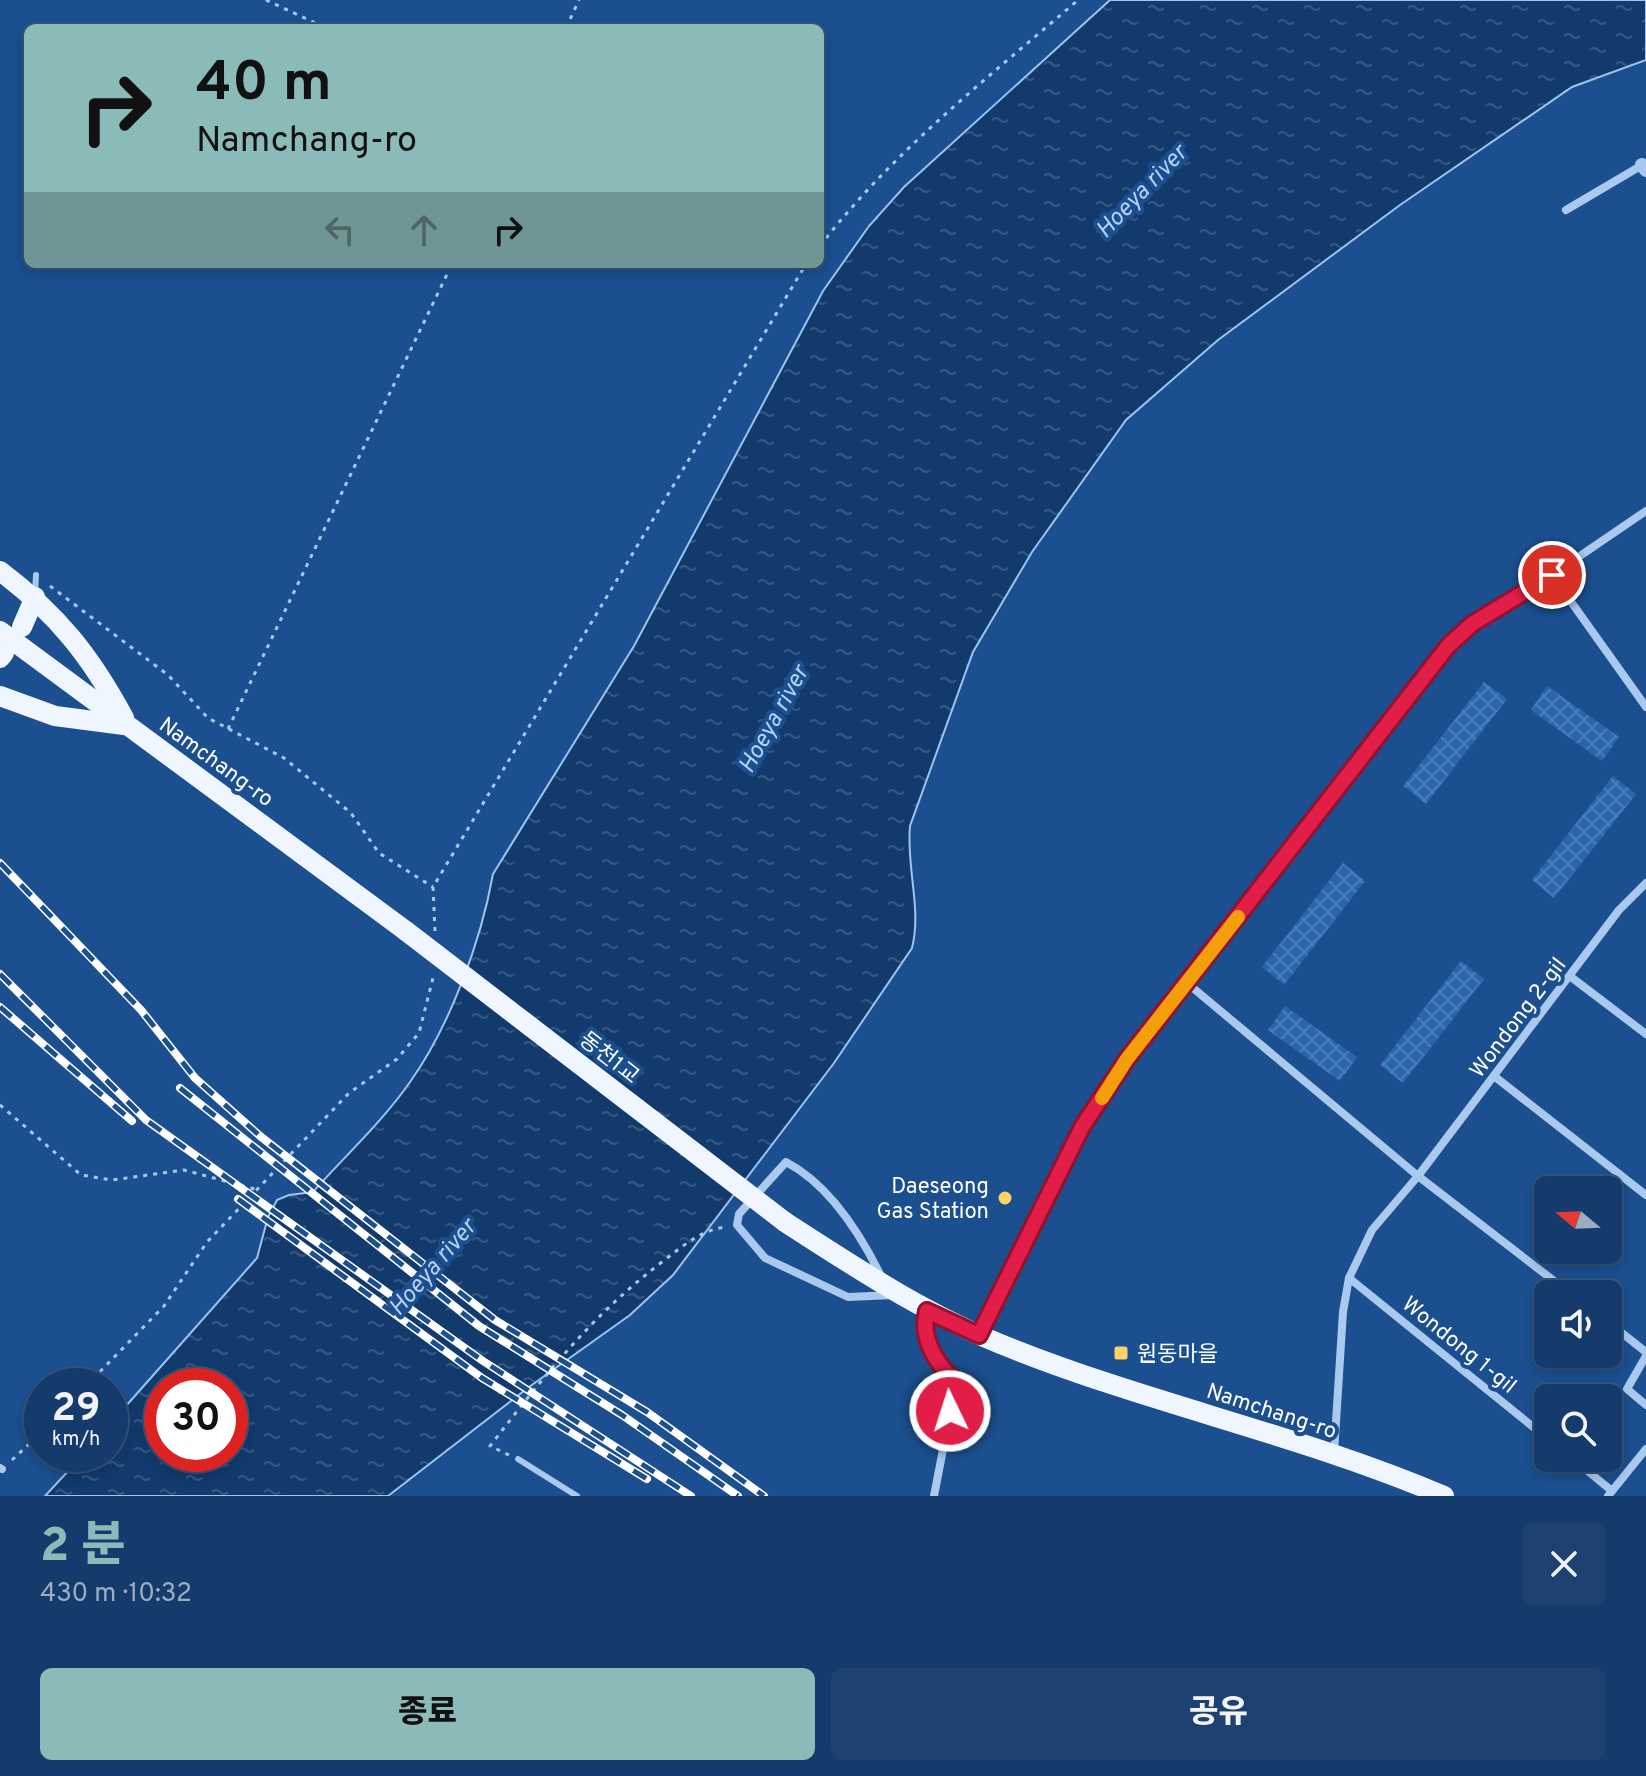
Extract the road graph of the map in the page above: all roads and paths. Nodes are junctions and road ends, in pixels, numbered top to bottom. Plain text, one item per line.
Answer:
1 (266, 0) edge
2 (579, 0) edge
3 (1078, 0) edge
4 (317, 24) edge
5 (568, 24) edge
6 (1645, 166) edge
7 (1566, 210) dead end
8 (824, 241) edge
9 (450, 268) edge
10 (802, 268) edge
11 (1646, 511) edge
12 (0, 571) edge
13 (36, 575) joint
14 (1552, 575) junction
15 (35, 597) junction
16 (22, 627) dead end
17 (0, 631) edge
18 (0, 696) edge
19 (1646, 707) edge
20 (128, 725) junction
21 (228, 729) junction
22 (1646, 883) edge
23 (433, 887) junction
24 (406, 931) joint
25 (436, 933) dead end
26 (434, 961) dead end
27 (1571, 977) junction
28 (1187, 983) junction
29 (1646, 1034) edge
30 (1494, 1076) junction
31 (0, 1105) edge
32 (1418, 1176) junction
33 (258, 1190) junction
34 (1646, 1195) edge
35 (785, 1222) joint
36 (737, 1225) junction
37 (1349, 1278) junction
38 (1553, 1280) edge
39 (893, 1291) junction
40 (927, 1311) junction
41 (1622, 1334) edge
42 (979, 1335) junction
43 (1646, 1354) edge
44 (104, 1368) edge
45 (1646, 1405) edge
46 (1534, 1428) edge
47 (24, 1448) edge
48 (1646, 1449) edge
49 (1334, 1455) junction
50 (518, 1459) joint
51 (1, 1468) edge
52 (1587, 1472) edge
53 (1610, 1493) edge
54 (577, 1496) edge
55 (934, 1496) edge
56 (1444, 1496) edge

1 - 4 path
2 - 5 path
3 - 8 path
6 - 7 street
9 - 21 path
10 - 23 path
11 - 14 street
12 - 15 main road
13 - 15 lane
13 - 21 path
14 - 19 street
14 - 28 street
15 - 16 main road
15 - 20 main road
17 - 20 main road, Namchang-ro
18 - 20 main road
20 - 24 main road, Namchang-ro
21 - 23 path
22 - 27 street, Wondong 2-gil
23 - 25 path
24 - 35 main road, 동천1교, bridge
26 - 33 path
27 - 29 street
27 - 30 street, Wondong 2-gil
28 - 32 street
28 - 42 street
30 - 32 street, Wondong 2-gil
30 - 34 street
31 - 33 path
32 - 37 street, Wondong 2-gil
32 - 38 street
33 - 44 path
35 - 39 main road, Namchang-ro
36 - 39 street
36 - 39 street
36 - 50 path
37 - 46 street, Wondong 1-gil
37 - 49 street, Wondong 2-gil
39 - 40 main road, Namchang-ro
40 - 42 main road, Namchang-ro
40 - 55 street
41 - 43 street
42 - 49 main road, Namchang-ro
43 - 45 street
47 - 51 path
48 - 53 street
49 - 56 main road, Namchang-ro
50 - 54 lane
52 - 53 street

